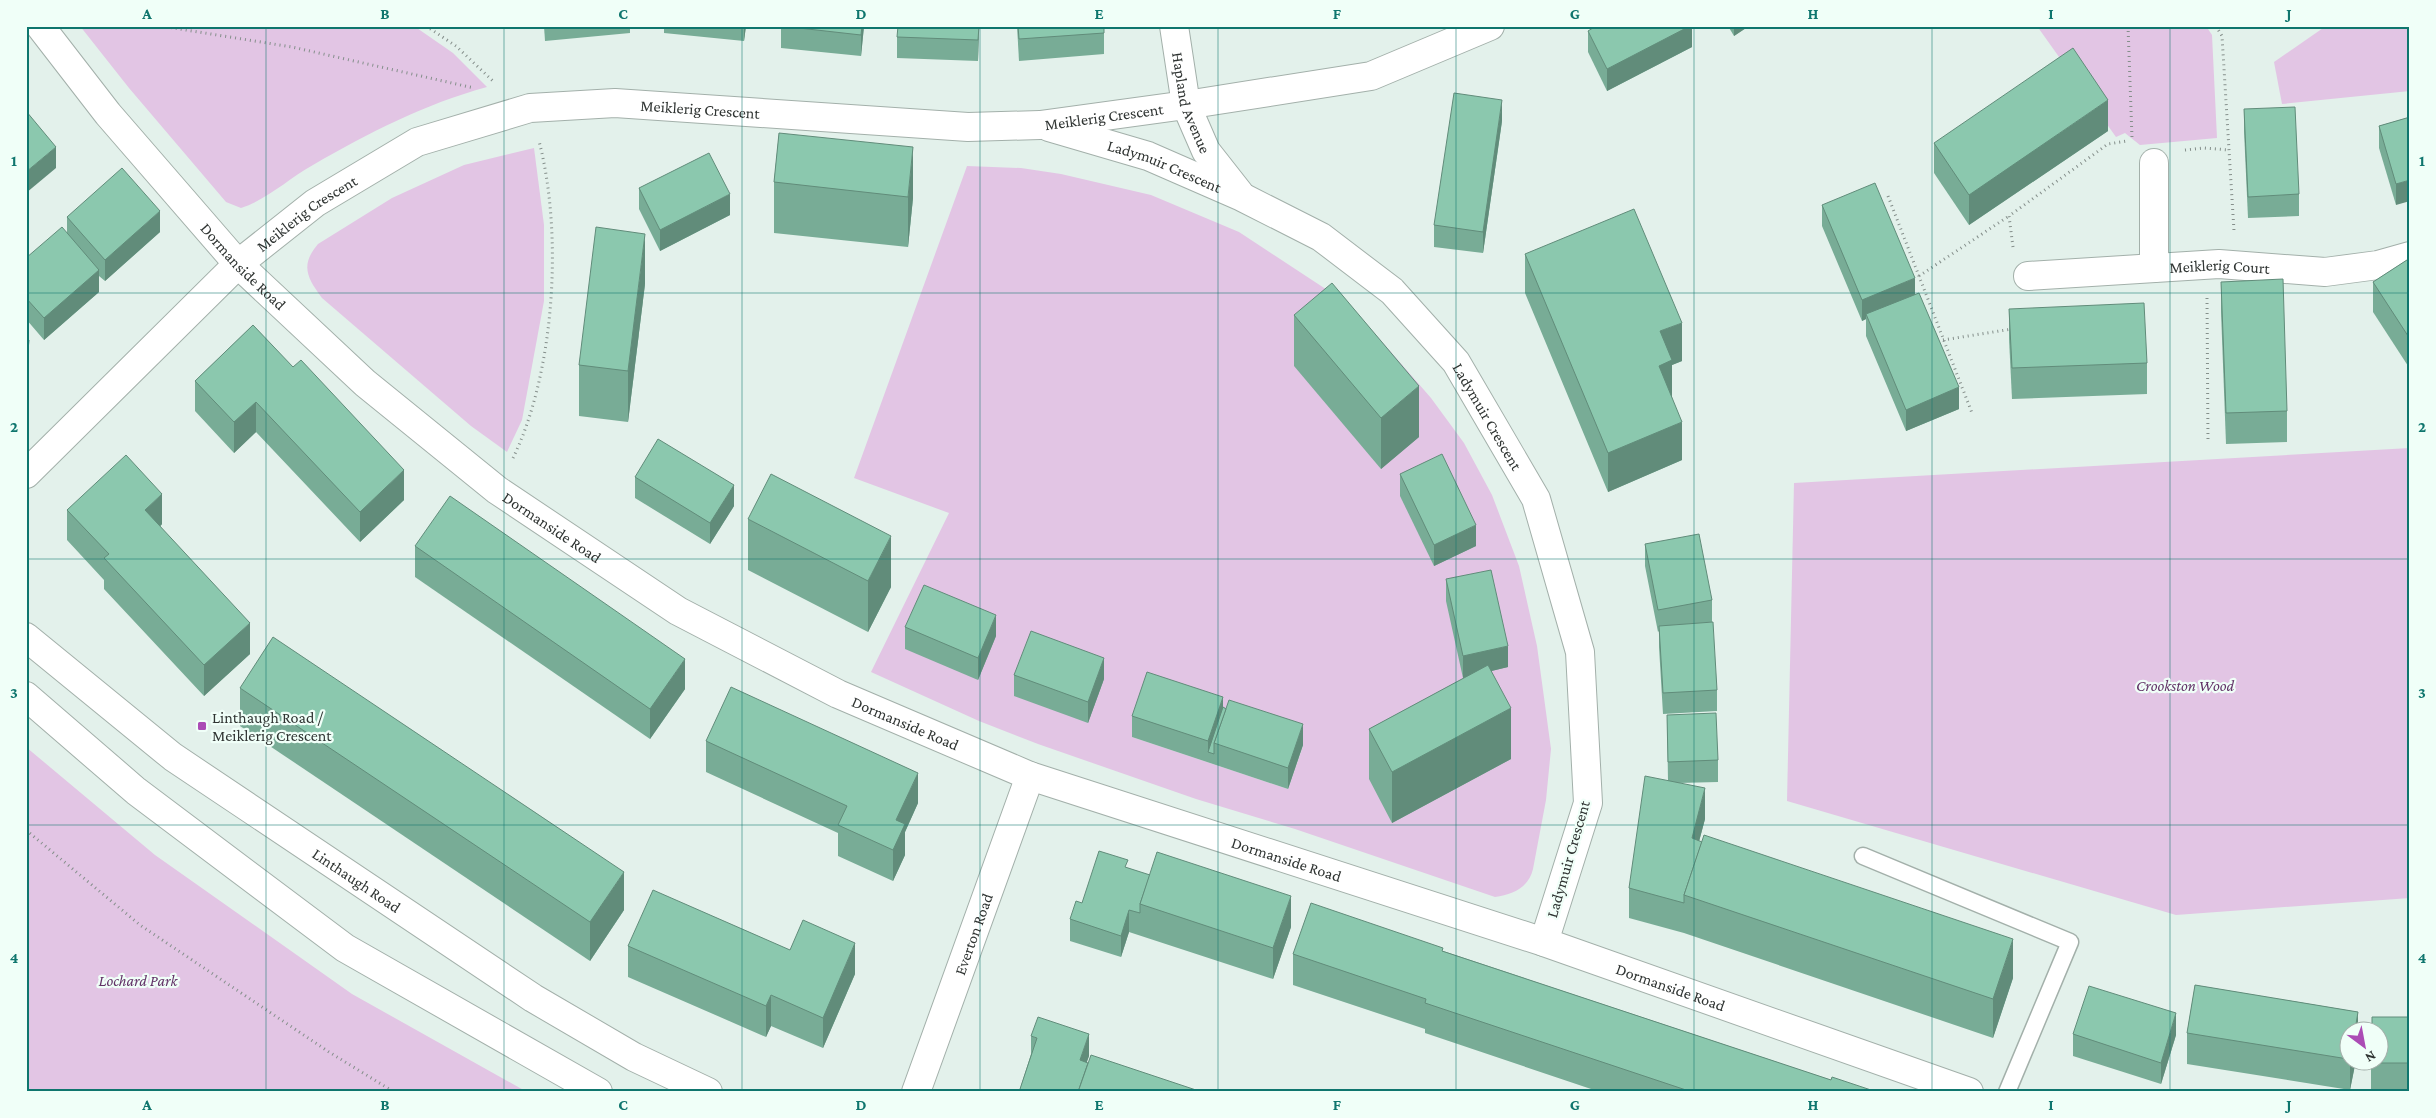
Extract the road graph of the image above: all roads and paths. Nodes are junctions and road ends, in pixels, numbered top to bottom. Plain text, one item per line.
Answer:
1 (40, 26) edge
2 (161, 26) edge
3 (426, 26) edge
4 (1174, 26) edge
5 (1490, 26) edge
6 (2128, 26) edge
7 (2216, 26) edge
8 (481, 89) dead end
9 (501, 89) dead end
10 (1186, 105) junction
11 (1040, 125) junction
12 (538, 138) dead end
13 (2204, 148) dead end
14 (2229, 150) junction
15 (2154, 163) joint
16 (1242, 196) junction
17 (1888, 196) dead end
18 (2009, 216) dead end
19 (2410, 256) edge
20 (238, 264) junction
21 (2207, 265) junction
22 (2236, 265) junction
23 (2154, 268) junction
24 (1919, 276) junction
25 (2028, 276) dead end
26 (1972, 413) dead end
27 (524, 434) dead end
28 (2208, 443) dead end
29 (26, 474) edge
30 (26, 637) edge
31 (26, 696) edge
32 (1030, 776) junction
33 (26, 830) edge
34 (1863, 856) dead end
35 (1544, 942) junction
36 (394, 1092) edge
37 (598, 1092) edge
38 (708, 1092) edge
39 (916, 1092) edge
40 (1969, 1092) edge
41 (2008, 1092) edge

1 - 20 street, Dormanside Road
2 - 8 path
3 - 9 path
4 - 10 street, Hapland Avenue
5 - 10 street, Meiklerig Crescent
6 - 15 path
7 - 14 path
10 - 11 street, Meiklerig Crescent
10 - 16 street, Hapland Avenue
11 - 16 street, Ladymuir Crescent
11 - 20 street, Meiklerig Crescent
12 - 27 path
13 - 14 path
14 - 22 path
15 - 23 street
16 - 35 street, Ladymuir Crescent
17 - 24 path
18 - 24 path
19 - 22 street, Meiklerig Court
20 - 29 street, Meiklerig Crescent
20 - 32 street, Dormanside Road
21 - 22 street, Meiklerig Court
21 - 23 street, Meiklerig Court
21 - 28 path
23 - 25 street, Meiklerig Court
24 - 26 path
30 - 38 street, Linthaugh Road
31 - 37 street
32 - 35 street, Dormanside Road
32 - 39 street, Everton Road
33 - 36 path
34 - 41 lane
35 - 40 street, Dormanside Road

